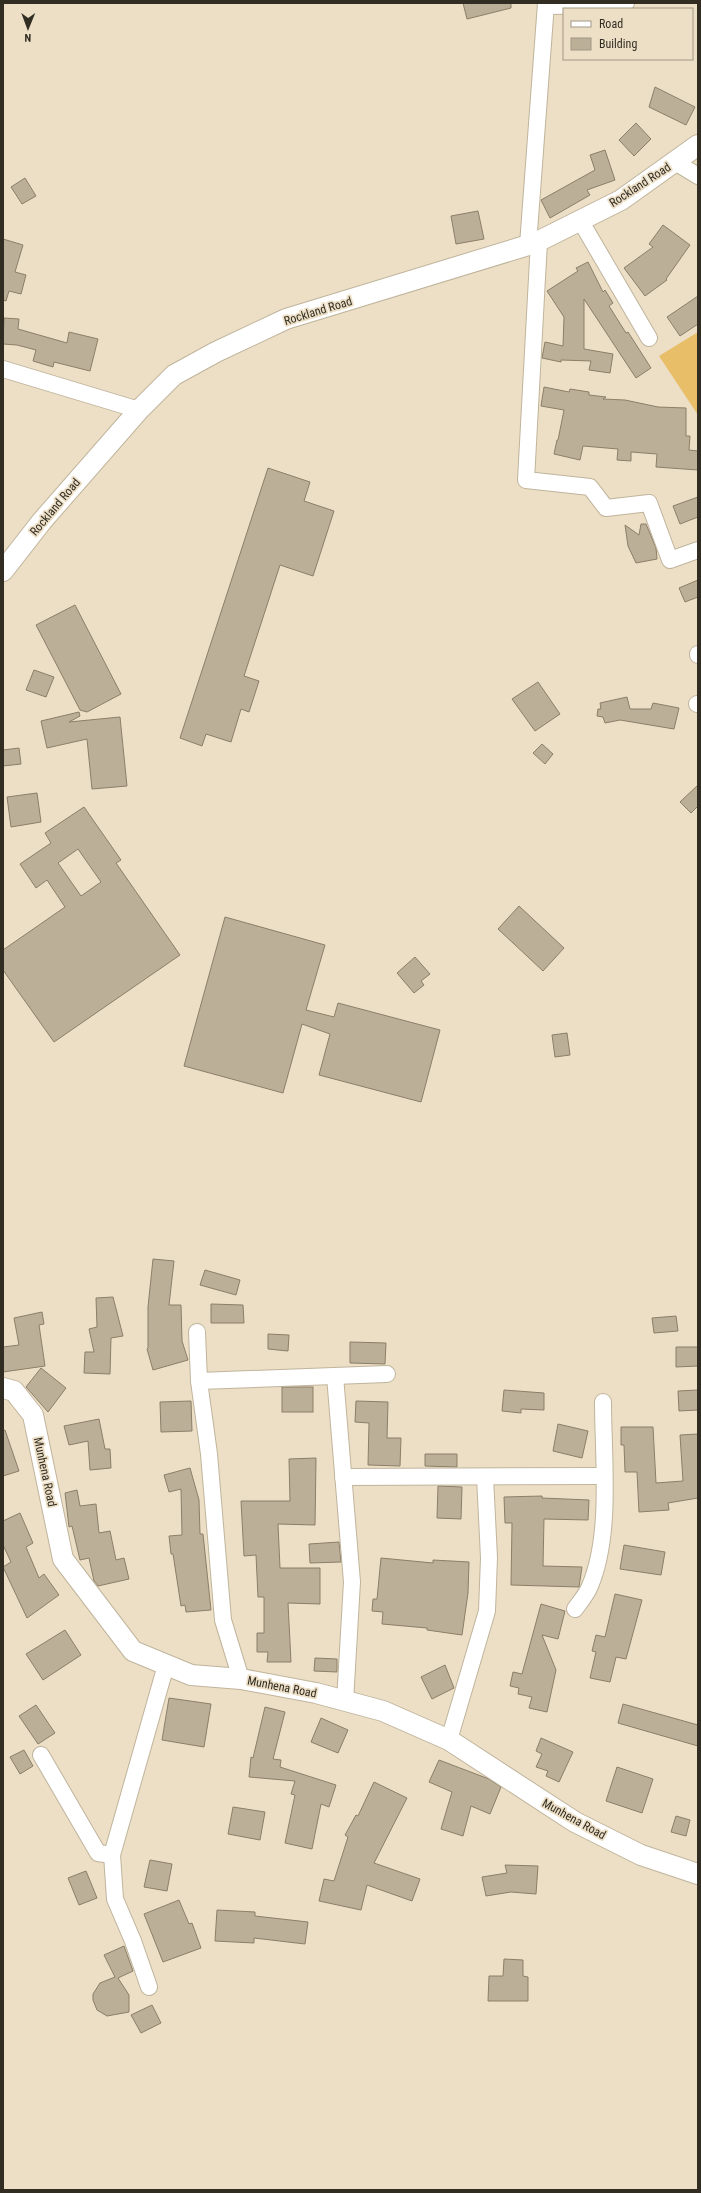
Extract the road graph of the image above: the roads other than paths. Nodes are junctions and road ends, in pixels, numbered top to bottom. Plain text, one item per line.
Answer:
1 (626, 3) edge
2 (546, 4) edge
3 (698, 145) edge
4 (675, 162) junction
5 (698, 176) edge
6 (580, 220) junction
7 (533, 243) junction
8 (649, 338) dead end
9 (3, 369) edge
10 (139, 410) junction
11 (698, 550) edge
12 (3, 571) edge
13 (197, 1332) dead end
14 (386, 1374) dead end
15 (335, 1376) junction
16 (200, 1381) junction
17 (3, 1388) edge
18 (603, 1402) dead end
19 (603, 1476) junction
20 (343, 1477) junction
21 (485, 1477) junction
22 (575, 1608) dead end
23 (166, 1665) junction
24 (241, 1679) junction
25 (345, 1701) junction
26 (449, 1740) junction
27 (41, 1755) dead end
28 (112, 1855) junction
29 (698, 1874) edge
30 (150, 1987) dead end

1 - 2 street
2 - 7 street
3 - 4 street, Rockland Road
4 - 5 street
4 - 6 street, Rockland Road
6 - 7 street, Rockland Road
6 - 8 street
7 - 10 street, Rockland Road
7 - 11 street
9 - 10 street
10 - 12 street, Rockland Road
13 - 16 street
14 - 15 street
15 - 16 street
15 - 20 street
16 - 24 street
17 - 23 street, Munhena Road
18 - 19 street
19 - 21 street
19 - 22 street
20 - 21 street
20 - 25 street
21 - 26 street
23 - 24 street, Munhena Road
23 - 28 street
24 - 25 street, Munhena Road
25 - 26 street, Munhena Road
26 - 29 street, Munhena Road
27 - 28 street
28 - 30 street

